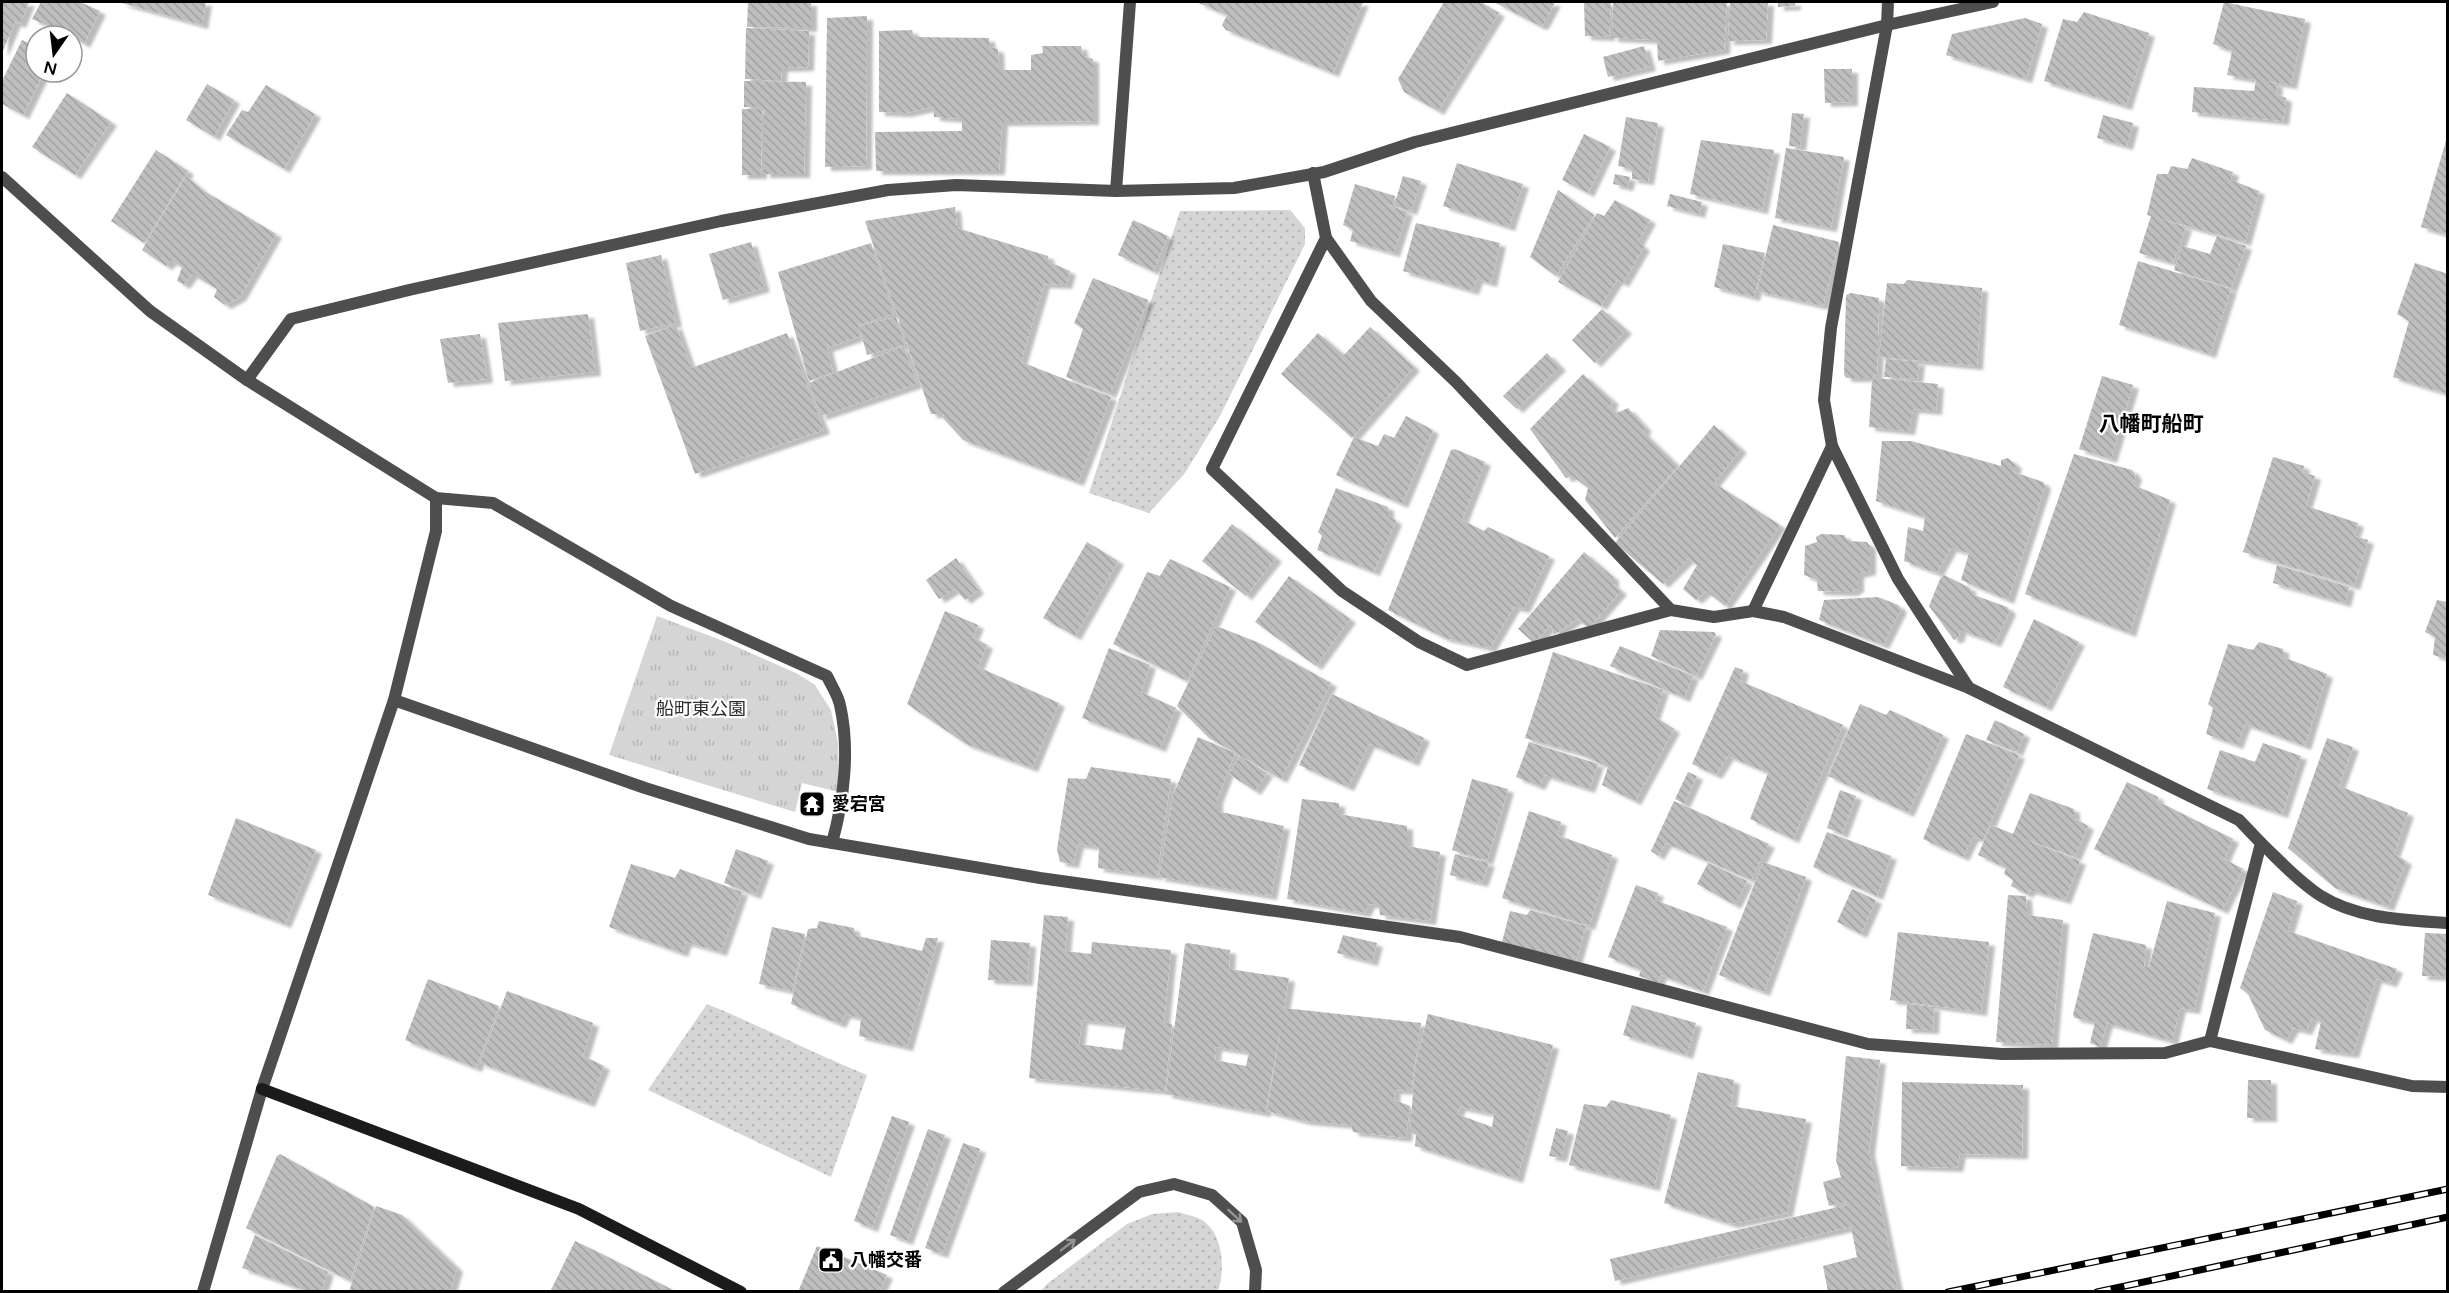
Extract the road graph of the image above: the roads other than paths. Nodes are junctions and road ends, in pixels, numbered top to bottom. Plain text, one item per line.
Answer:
1 (1130, 2) edge
2 (1888, 2) edge
3 (1992, 2) edge
4 (1887, 25) junction
5 (1313, 173) junction
6 (2, 177) edge
7 (1116, 191) junction
8 (1326, 238) junction
9 (247, 380) junction
10 (1832, 447) junction
11 (436, 498) junction
12 (1671, 610) junction
13 (1753, 611) junction
14 (1969, 688) junction
15 (394, 700) junction
16 (832, 843) junction
17 (2261, 843) junction
18 (2448, 923) edge
19 (2210, 1041) junction
20 (2448, 1087) edge
21 (262, 1089) junction
22 (1021, 1286) edge
23 (203, 1292) edge
24 (741, 1292) edge
25 (1004, 1292) edge
26 (1255, 1292) edge

1 - 7 street
2 - 4 street
3 - 4 street
4 - 5 street
4 - 10 street
5 - 7 street
5 - 8 street
6 - 9 street
7 - 9 street
8 - 12 street
8 - 12 street
9 - 11 street
10 - 13 street
10 - 14 street
11 - 15 street
11 - 16 street
12 - 13 street
13 - 14 street
14 - 17 street
15 - 16 street
15 - 21 street
16 - 19 street
17 - 18 street
17 - 19 street
19 - 20 street
21 - 23 street
21 - 24 street
22 - 25 street
22 -> 26 street

